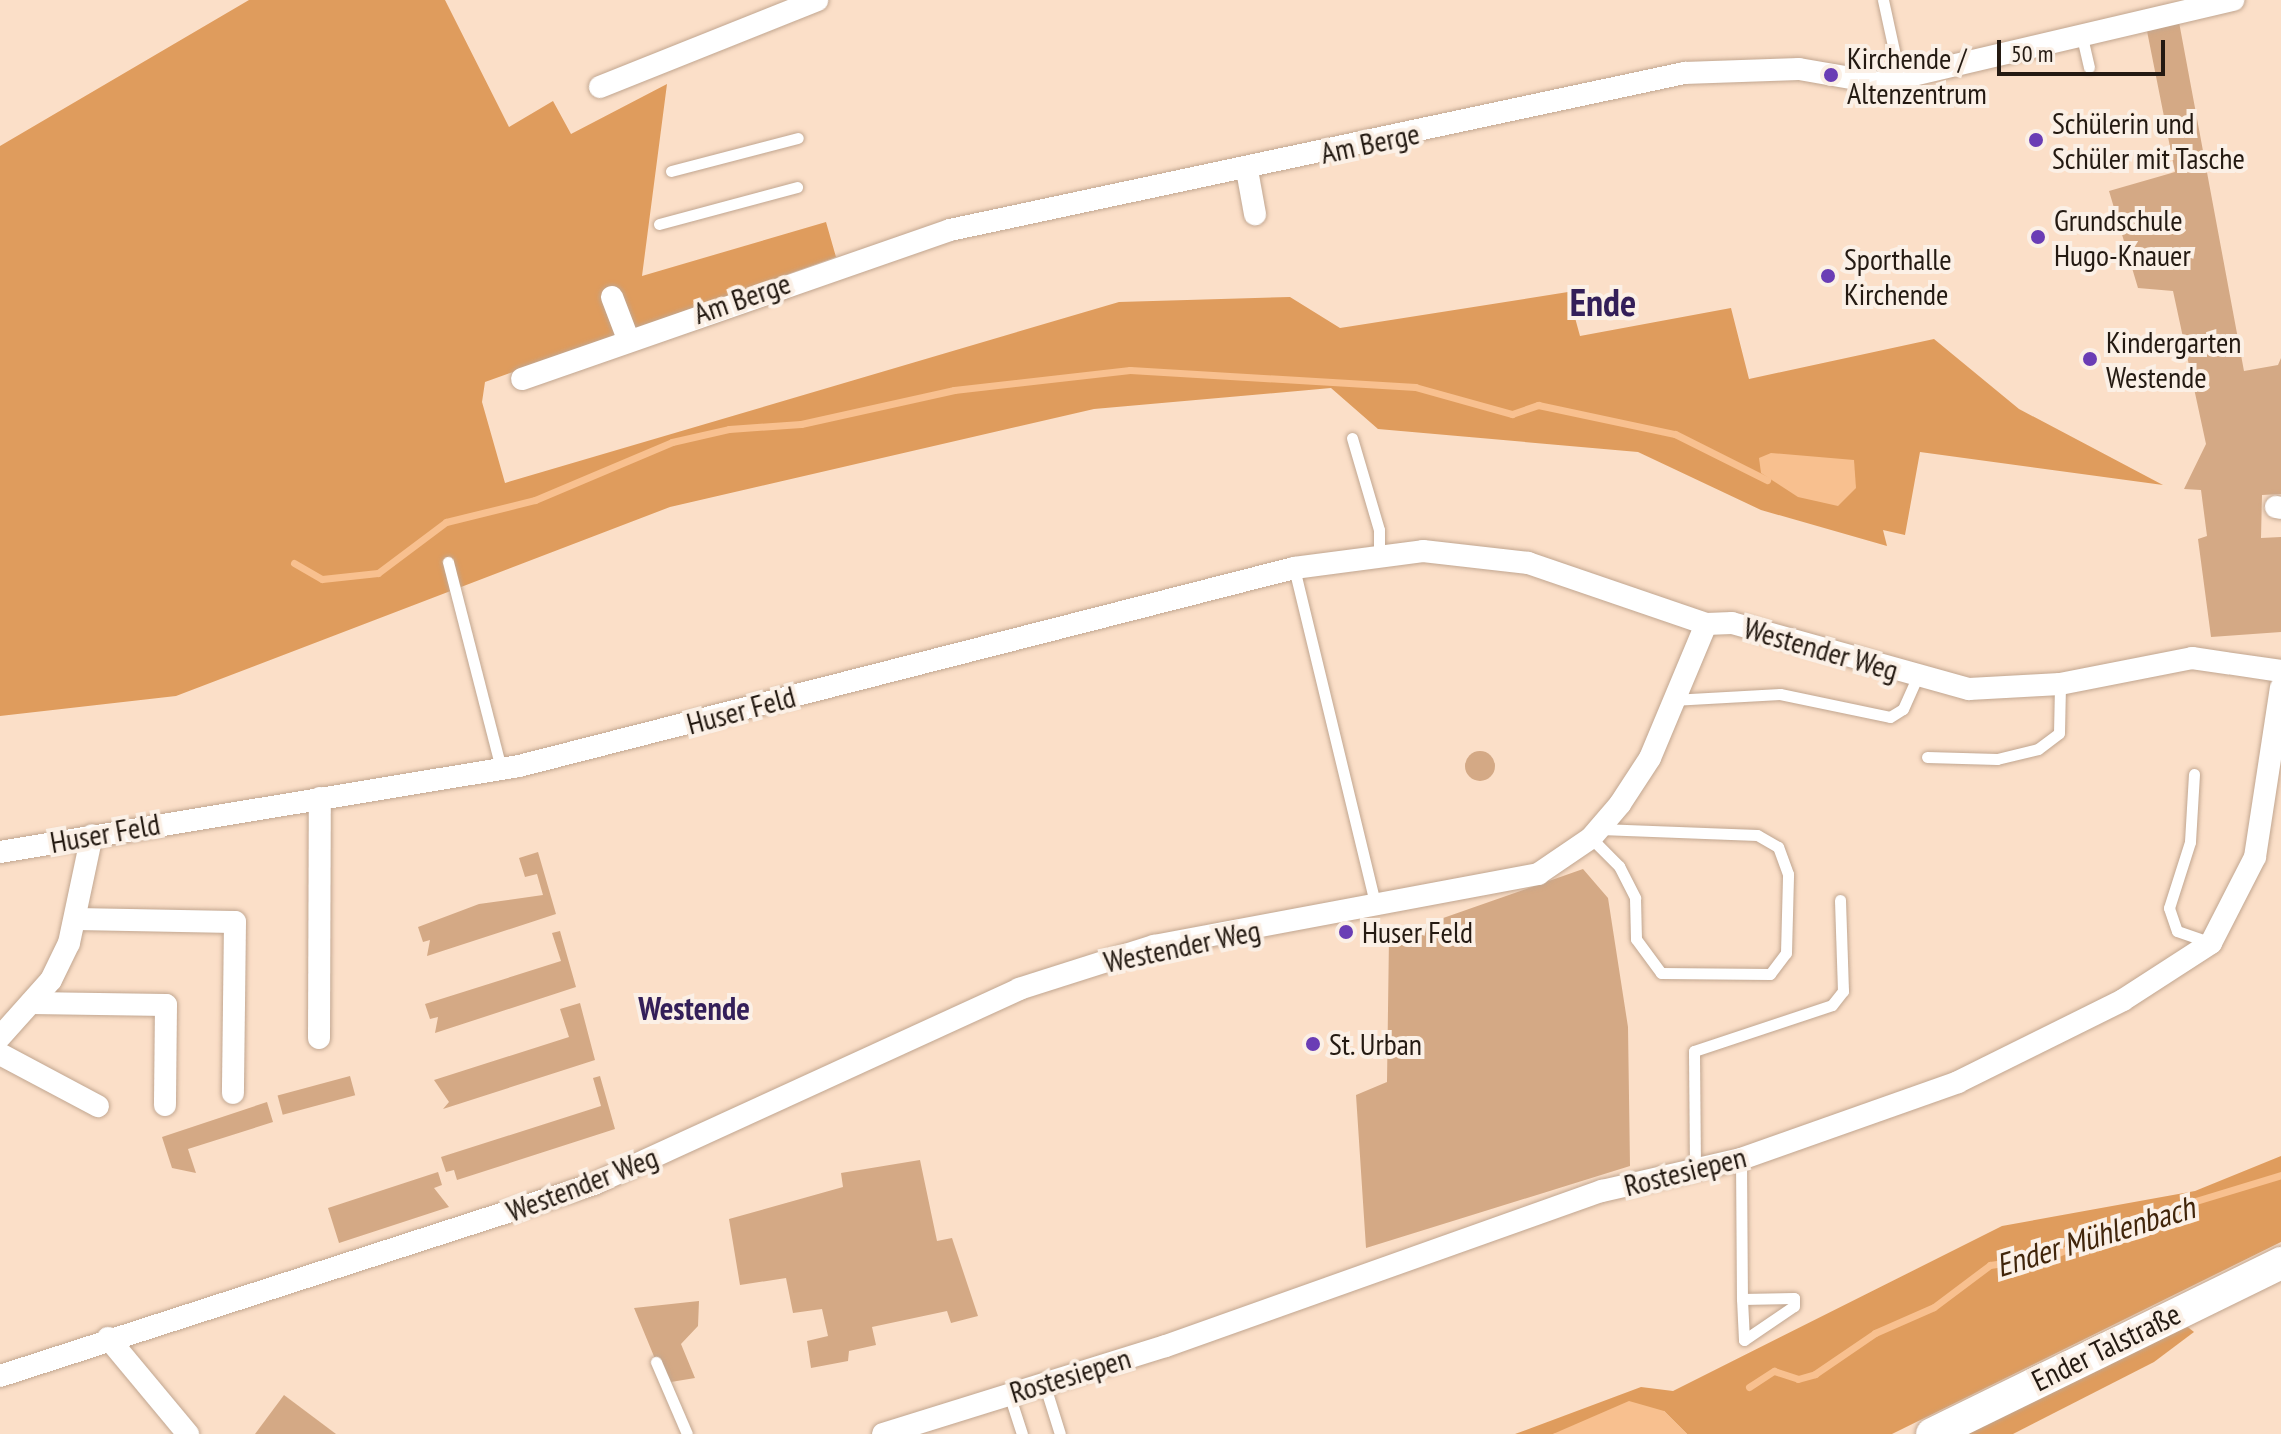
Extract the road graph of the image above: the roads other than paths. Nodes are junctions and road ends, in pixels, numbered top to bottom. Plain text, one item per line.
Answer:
1 (817, 0) edge
2 (1883, 0) edge
3 (2233, 0) edge
4 (2082, 37) junction
5 (2089, 67) dead end
6 (1900, 78) junction
7 (600, 87) dead end
8 (798, 138) dead end
9 (1247, 170) junction
10 (671, 171) dead end
11 (797, 187) dead end
12 (1255, 214) dead end
13 (659, 224) dead end
14 (612, 297) dead end
15 (628, 339) junction
16 (522, 379) dead end
17 (1352, 438) dead end
18 (1379, 557) junction
19 (448, 562) dead end
20 (1294, 568) junction
21 (1706, 624) junction
22 (2281, 671) edge
23 (1918, 676) junction
24 (2060, 684) junction
25 (2281, 688) edge
26 (1672, 700) junction
27 (1927, 757) dead end
28 (501, 769) junction
29 (2194, 774) dead end
30 (320, 798) junction
31 (1595, 833) junction
32 (92, 835) junction
33 (0, 852) edge
34 (1840, 900) dead end
35 (1376, 908) junction
36 (75, 919) junction
37 (2211, 943) junction
38 (31, 1003) junction
39 (0, 1037) edge
40 (319, 1038) dead end
41 (0, 1054) edge
42 (233, 1093) dead end
43 (165, 1105) dead end
44 (98, 1106) dead end
45 (1741, 1159) junction
46 (1695, 1169) junction
47 (2281, 1263) edge
48 (1742, 1299) junction
49 (108, 1338) junction
50 (656, 1362) dead end
51 (0, 1376) edge
52 (1044, 1383) junction
53 (1009, 1394) junction
54 (188, 1434) edge
55 (687, 1434) edge
56 (883, 1434) edge
57 (1022, 1434) edge
58 (1060, 1434) edge
59 (1932, 1434) edge

1 - 7 street
2 - 6 lane
3 - 4 street, Am Berge
4 - 5 lane
4 - 6 street, Am Berge
6 - 9 street, Am Berge
8 - 10 lane
9 - 12 street
9 - 15 street, Am Berge
11 - 13 lane
14 - 15 street
15 - 16 street, Am Berge
17 - 18 lane
18 - 20 street, Huser Feld
18 - 21 street, Huser Feld
19 - 28 lane
20 - 28 street, Huser Feld
20 - 35 lane
21 - 23 street, Westender Weg
21 - 26 street, Westender Weg
22 - 24 street, Westender Weg
23 - 24 street, Westender Weg
23 - 26 lane
24 - 27 lane
25 - 37 street, Rostesiepen
26 - 31 street, Westender Weg
28 - 30 street, Huser Feld
29 - 37 lane
30 - 32 street, Huser Feld
30 - 40 street
31 - 31 lane
31 - 35 street, Westender Weg
32 - 33 street, Huser Feld
32 - 36 street
34 - 46 lane
35 - 49 street, Westender Weg
36 - 38 street
36 - 42 street
37 - 45 street, Rostesiepen
38 - 39 street
38 - 43 street
41 - 44 street
45 - 46 street, Rostesiepen
45 - 48 lane
46 - 52 street, Rostesiepen
47 - 59 main road, Ender Talstraße
48 - 48 lane
49 - 51 street, Westender Weg
49 - 54 street
50 - 55 lane
52 - 53 street, Rostesiepen
52 - 58 lane
53 - 56 street, Rostesiepen
53 - 57 lane

